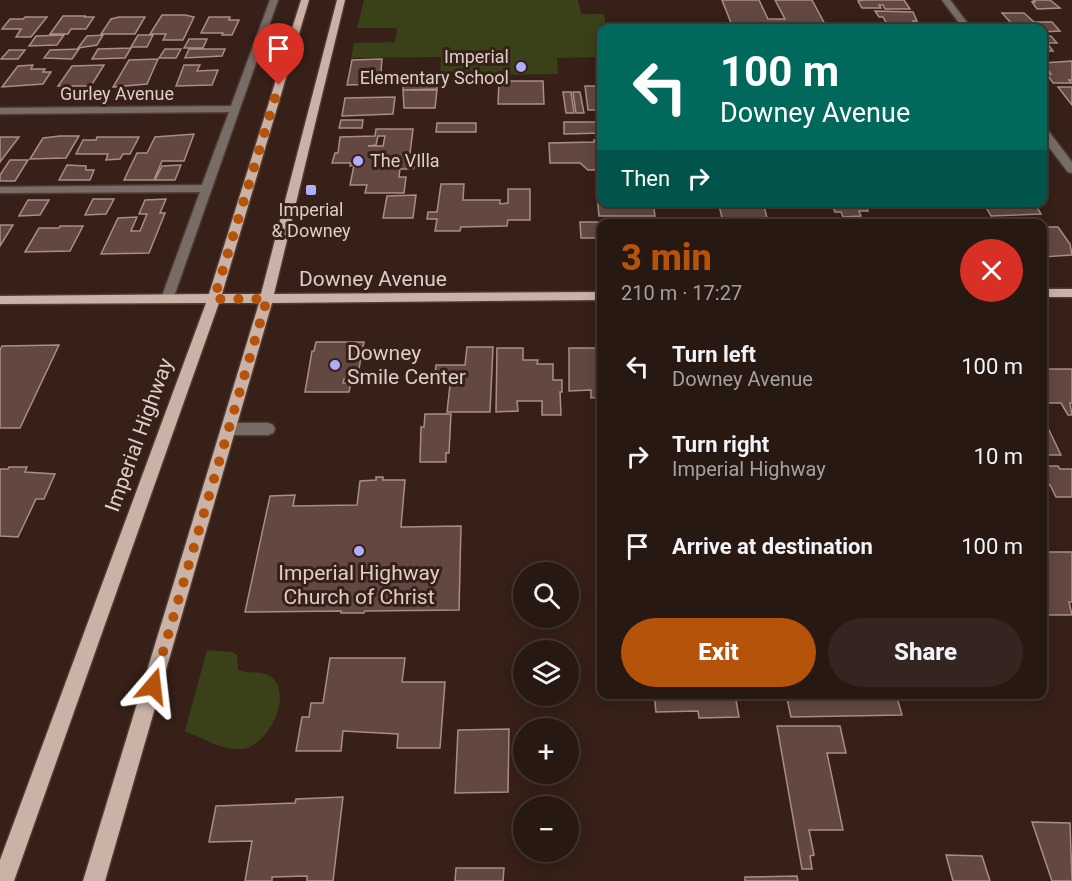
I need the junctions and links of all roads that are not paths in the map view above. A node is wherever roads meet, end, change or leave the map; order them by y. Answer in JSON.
{"nodes":[{"id":1,"x":274,"y":0,"type":"edge"},
{"id":2,"x":305,"y":0,"type":"edge"},
{"id":3,"x":341,"y":0,"type":"edge"},
{"id":4,"x":946,"y":0,"type":"edge"},
{"id":5,"x":964,"y":24,"type":"edge"},
{"id":6,"x":235,"y":109,"type":"junction"},
{"id":7,"x":0,"y":111,"type":"edge"},
{"id":8,"x":1047,"y":137,"type":"edge"},
{"id":9,"x":1072,"y":170,"type":"edge"},
{"id":10,"x":207,"y":188,"type":"junction"},
{"id":11,"x":0,"y":190,"type":"edge"},
{"id":12,"x":1047,"y":293,"type":"edge"},
{"id":13,"x":1072,"y":293,"type":"edge"},
{"id":14,"x":597,"y":296,"type":"edge"},
{"id":15,"x":167,"y":299,"type":"junction"},
{"id":16,"x":214,"y":299,"type":"junction"},
{"id":17,"x":267,"y":299,"type":"junction"},
{"id":18,"x":0,"y":300,"type":"edge"},
{"id":19,"x":230,"y":429,"type":"junction"},
{"id":20,"x":268,"y":429,"type":"dead end"},
{"id":21,"x":3,"y":881,"type":"edge"},
{"id":22,"x":94,"y":881,"type":"edge"}],
"edges":[{"from":1,"to":6,"type":"street"},
{"from":2,"to":16,"type":"main road","name":"Imperial Highway"},
{"from":3,"to":17,"type":"main road"},
{"from":4,"to":5,"type":"street"},
{"from":6,"to":7,"type":"street","name":"Gurley Avenue"},
{"from":6,"to":10,"type":"street"},
{"from":8,"to":9,"type":"street"},
{"from":10,"to":11,"type":"street"},
{"from":10,"to":15,"type":"street"},
{"from":12,"to":13,"type":"main road"},
{"from":14,"to":17,"type":"main road","name":"Downey Avenue"},
{"from":15,"to":16,"type":"main road","name":"Downey Avenue"},
{"from":15,"to":18,"type":"main road","name":"Downey Avenue"},
{"from":16,"to":17,"type":"main road","name":"Downey Avenue"},
{"from":16,"to":21,"type":"main road","name":"Imperial Highway"},
{"from":17,"to":19,"type":"main road"},
{"from":19,"to":20,"type":"street"},
{"from":19,"to":22,"type":"main road"}]}
